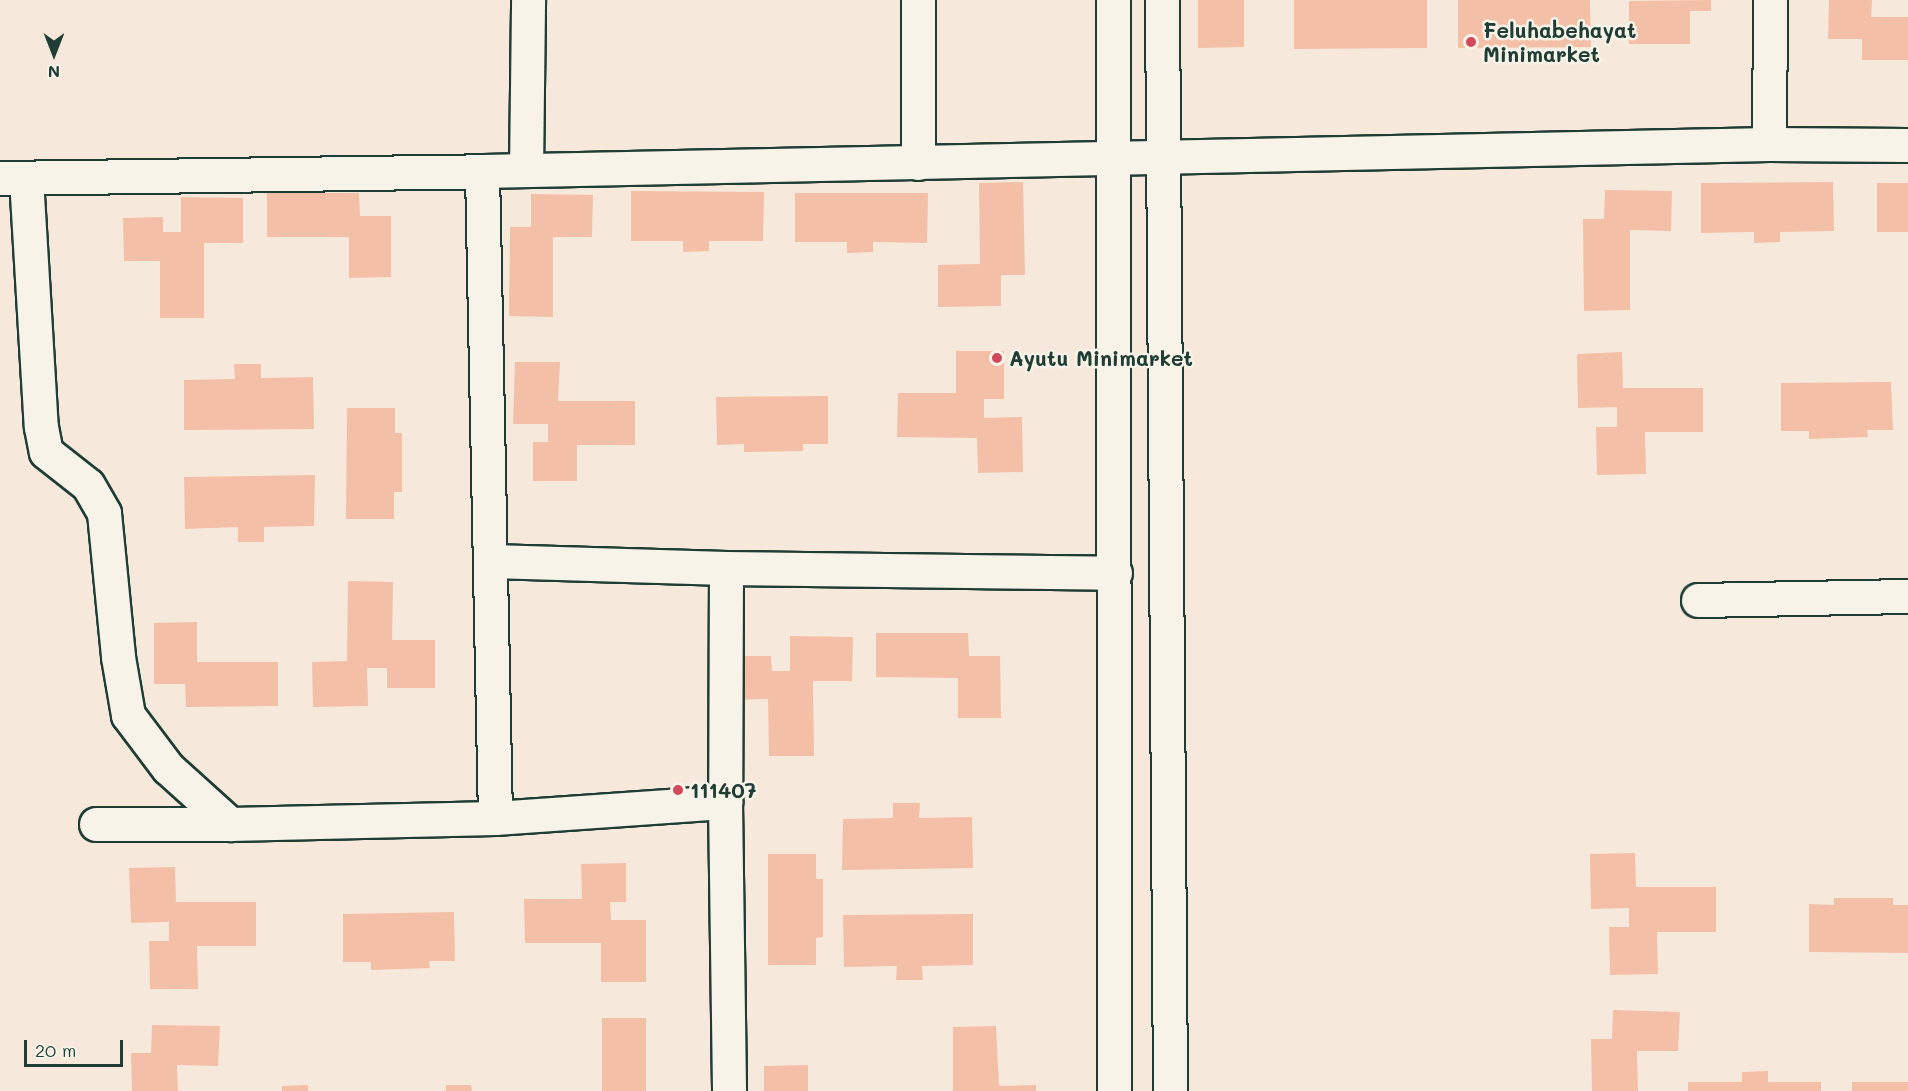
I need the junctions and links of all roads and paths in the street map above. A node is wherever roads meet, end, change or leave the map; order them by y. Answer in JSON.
{"nodes":[{"id":1,"x":528,"y":0,"type":"edge"},
{"id":2,"x":918,"y":0,"type":"edge"},
{"id":3,"x":1113,"y":0,"type":"edge"},
{"id":4,"x":1162,"y":0,"type":"edge"},
{"id":5,"x":1770,"y":0,"type":"edge"},
{"id":6,"x":1769,"y":144,"type":"junction"},
{"id":7,"x":1908,"y":145,"type":"edge"},
{"id":8,"x":1113,"y":158,"type":"junction"},
{"id":9,"x":1162,"y":158,"type":"junction"},
{"id":10,"x":918,"y":163,"type":"junction"},
{"id":11,"x":526,"y":170,"type":"junction"},
{"id":12,"x":482,"y":171,"type":"junction"},
{"id":13,"x":13,"y":178,"type":"edge"},
{"id":14,"x":491,"y":561,"type":"junction"},
{"id":15,"x":726,"y":568,"type":"junction"},
{"id":16,"x":1115,"y":573,"type":"junction"},
{"id":17,"x":1908,"y":596,"type":"edge"},
{"id":18,"x":1698,"y":600,"type":"dead end"},
{"id":19,"x":725,"y":802,"type":"junction"},
{"id":20,"x":495,"y":818,"type":"junction"},
{"id":21,"x":96,"y":824,"type":"dead end"},
{"id":22,"x":230,"y":824,"type":"junction"},
{"id":23,"x":729,"y":1091,"type":"edge"},
{"id":24,"x":1114,"y":1091,"type":"edge"},
{"id":25,"x":1170,"y":1091,"type":"edge"}],
"edges":[{"from":1,"to":11,"type":"street"},
{"from":2,"to":10,"type":"street"},
{"from":3,"to":8,"type":"street"},
{"from":4,"to":9,"type":"street"},
{"from":5,"to":6,"type":"street"},
{"from":6,"to":7,"type":"street"},
{"from":6,"to":9,"type":"street"},
{"from":8,"to":9,"type":"street"},
{"from":8,"to":10,"type":"street"},
{"from":8,"to":16,"type":"street"},
{"from":9,"to":25,"type":"street"},
{"from":10,"to":11,"type":"street"},
{"from":11,"to":12,"type":"street"},
{"from":12,"to":13,"type":"street"},
{"from":12,"to":14,"type":"street"},
{"from":13,"to":22,"type":"street"},
{"from":14,"to":15,"type":"street"},
{"from":14,"to":20,"type":"street"},
{"from":15,"to":16,"type":"street"},
{"from":15,"to":19,"type":"street"},
{"from":16,"to":24,"type":"street"},
{"from":17,"to":18,"type":"street"},
{"from":19,"to":20,"type":"street"},
{"from":19,"to":23,"type":"street"},
{"from":20,"to":22,"type":"street"},
{"from":21,"to":22,"type":"street"}]}
